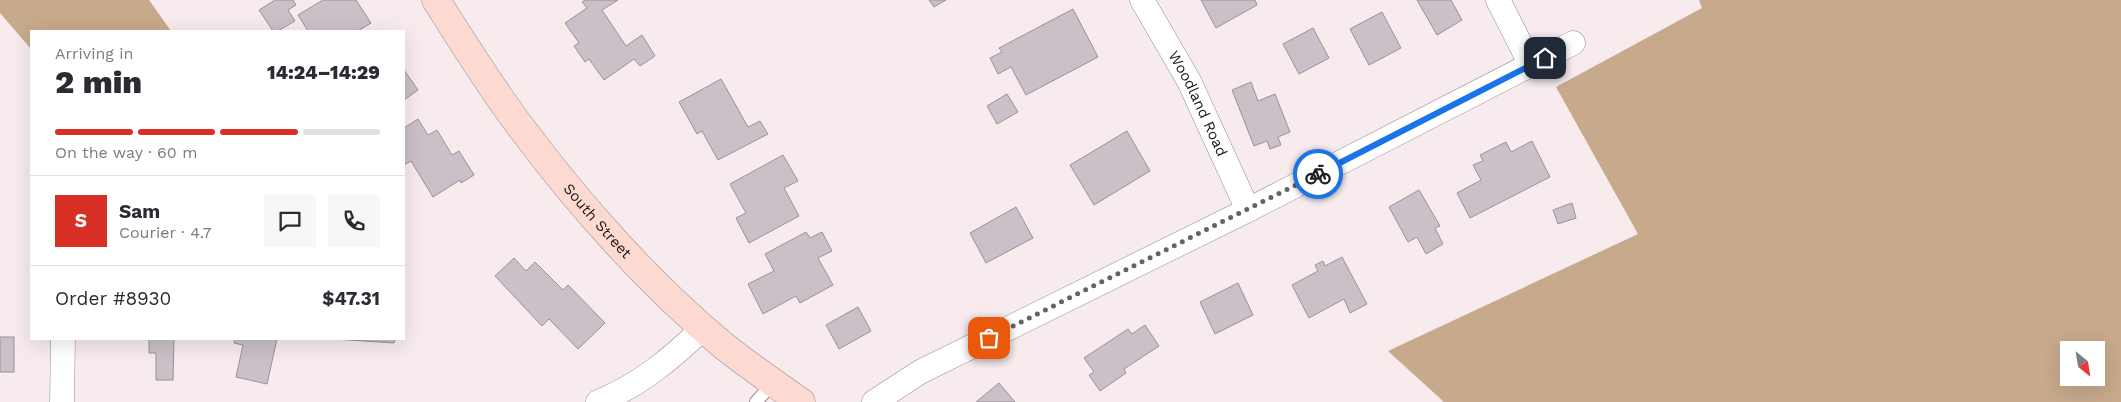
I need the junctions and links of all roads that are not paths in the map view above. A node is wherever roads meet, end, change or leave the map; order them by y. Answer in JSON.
{"nodes":[{"id":1,"x":436,"y":0,"type":"edge"},
{"id":2,"x":1142,"y":0,"type":"edge"},
{"id":3,"x":1498,"y":0,"type":"edge"},
{"id":4,"x":1573,"y":44,"type":"dead end"},
{"id":5,"x":1531,"y":65,"type":"junction"},
{"id":6,"x":1248,"y":210,"type":"junction"},
{"id":7,"x":703,"y":328,"type":"junction"},
{"id":8,"x":63,"y":340,"type":"edge"},
{"id":9,"x":765,"y":392,"type":"edge"},
{"id":10,"x":62,"y":402,"type":"edge"},
{"id":11,"x":598,"y":402,"type":"edge"},
{"id":12,"x":801,"y":402,"type":"edge"},
{"id":13,"x":874,"y":402,"type":"edge"}],
"edges":[{"from":1,"to":7,"type":"main road","name":"South Street"},
{"from":2,"to":6,"type":"street","name":"Woodland Road"},
{"from":3,"to":5,"type":"street"},
{"from":4,"to":5,"type":"street"},
{"from":5,"to":6,"type":"street"},
{"from":6,"to":13,"type":"street"},
{"from":7,"to":9,"type":"main road","name":"South Street"},
{"from":7,"to":11,"type":"street"},
{"from":8,"to":10,"type":"street"},
{"from":9,"to":12,"type":"main road","name":"South Street"}]}
